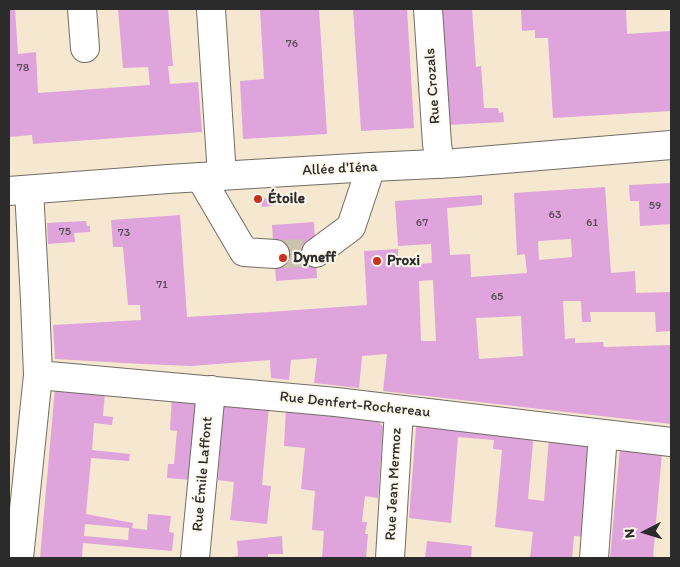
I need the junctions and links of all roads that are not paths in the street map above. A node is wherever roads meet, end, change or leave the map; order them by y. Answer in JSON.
{"nodes":[{"id":1,"x":82,"y":9,"type":"edge"},
{"id":2,"x":211,"y":9,"type":"edge"},
{"id":3,"x":428,"y":9,"type":"edge"},
{"id":4,"x":85,"y":48,"type":"dead end"},
{"id":5,"x":671,"y":145,"type":"edge"},
{"id":6,"x":440,"y":164,"type":"junction"},
{"id":7,"x":371,"y":167,"type":"junction"},
{"id":8,"x":211,"y":177,"type":"junction"},
{"id":9,"x":19,"y":190,"type":"edge"},
{"id":10,"x":316,"y":253,"type":"tunnel mouth"},
{"id":11,"x":275,"y":254,"type":"tunnel mouth"},
{"id":12,"x":38,"y":375,"type":"junction"},
{"id":13,"x":211,"y":390,"type":"junction"},
{"id":14,"x":399,"y":410,"type":"junction"},
{"id":15,"x":603,"y":434,"type":"junction"},
{"id":16,"x":671,"y":442,"type":"edge"},
{"id":17,"x":20,"y":558,"type":"edge"},
{"id":18,"x":195,"y":558,"type":"edge"},
{"id":19,"x":390,"y":558,"type":"edge"},
{"id":20,"x":594,"y":558,"type":"edge"}],
"edges":[{"from":1,"to":4,"type":"street"},
{"from":2,"to":8,"type":"street"},
{"from":3,"to":6,"type":"street","name":"Rue Crozals"},
{"from":5,"to":6,"type":"street","name":"Allée d'Iéna"},
{"from":6,"to":7,"type":"street","name":"Allée d'Iéna"},
{"from":7,"to":8,"type":"street","name":"Allée d'Iéna"},
{"from":7,"to":10,"type":"street"},
{"from":8,"to":9,"type":"street","name":"Allée d'Iéna"},
{"from":8,"to":11,"type":"street"},
{"from":9,"to":12,"type":"street"},
{"from":12,"to":13,"type":"street","name":"Rue Denfert-Rochereau"},
{"from":12,"to":17,"type":"street"},
{"from":13,"to":14,"type":"street","name":"Rue Denfert-Rochereau"},
{"from":13,"to":18,"type":"street","name":"Rue Émile Laffont"},
{"from":14,"to":15,"type":"street","name":"Rue Denfert-Rochereau"},
{"from":14,"to":19,"type":"street","name":"Rue Jean Mermoz"},
{"from":15,"to":16,"type":"street","name":"Rue Denfert-Rochereau"},
{"from":15,"to":20,"type":"street"}]}
